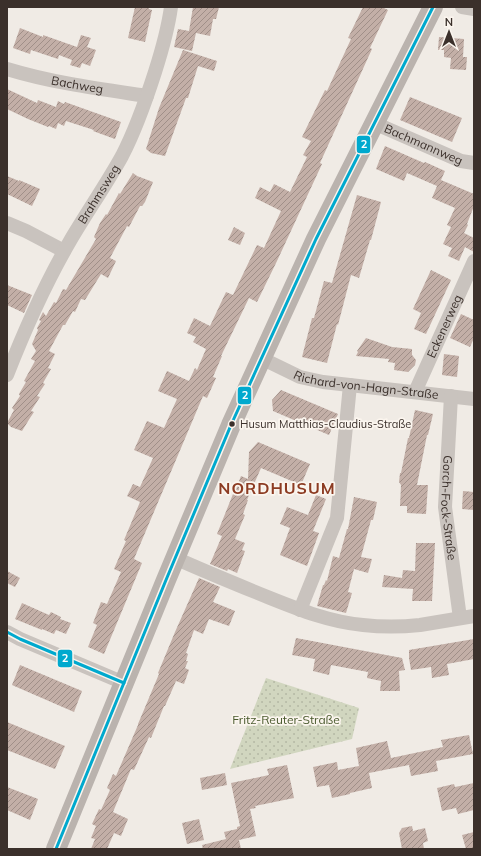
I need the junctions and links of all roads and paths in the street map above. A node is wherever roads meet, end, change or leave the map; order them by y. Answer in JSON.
{"nodes":[{"id":1,"x":171,"y":7,"type":"edge"},
{"id":2,"x":433,"y":7,"type":"edge"},
{"id":3,"x":462,"y":7,"type":"edge"},
{"id":4,"x":474,"y":9,"type":"edge"},
{"id":5,"x":7,"y":69,"type":"edge"},
{"id":6,"x":147,"y":96,"type":"junction"},
{"id":7,"x":374,"y":123,"type":"junction"},
{"id":8,"x":474,"y":163,"type":"edge"},
{"id":9,"x":7,"y":223,"type":"edge"},
{"id":10,"x":64,"y":251,"type":"junction"},
{"id":11,"x":474,"y":261,"type":"edge"},
{"id":12,"x":261,"y":358,"type":"junction"},
{"id":13,"x":7,"y":375,"type":"edge"},
{"id":14,"x":350,"y":385,"type":"junction"},
{"id":15,"x":414,"y":392,"type":"junction"},
{"id":16,"x":451,"y":396,"type":"junction"},
{"id":17,"x":474,"y":399,"type":"edge"},
{"id":18,"x":175,"y":558,"type":"junction"},
{"id":19,"x":300,"y":610,"type":"junction"},
{"id":20,"x":467,"y":617,"type":"edge"},
{"id":21,"x":7,"y":632,"type":"edge"},
{"id":22,"x":124,"y":683,"type":"junction"},
{"id":23,"x":56,"y":849,"type":"edge"}],
"edges":[{"from":1,"to":6,"type":"street","name":"Brahmsweg"},
{"from":2,"to":7,"type":"street"},
{"from":3,"to":4,"type":"street"},
{"from":5,"to":6,"type":"street","name":"Bachweg"},
{"from":6,"to":10,"type":"street","name":"Brahmsweg"},
{"from":7,"to":8,"type":"street","name":"Bachmannweg"},
{"from":7,"to":12,"type":"street"},
{"from":9,"to":10,"type":"street"},
{"from":10,"to":13,"type":"street","name":"Brahmsweg"},
{"from":11,"to":15,"type":"street","name":"Eckenerweg"},
{"from":12,"to":14,"type":"street","name":"Richard-von-Hagn-Straße"},
{"from":12,"to":18,"type":"street"},
{"from":14,"to":15,"type":"street","name":"Richard-von-Hagn-Straße"},
{"from":14,"to":19,"type":"street"},
{"from":15,"to":16,"type":"street","name":"Richard-von-Hagn-Straße"},
{"from":16,"to":17,"type":"street","name":"Richard-von-Hagn-Straße"},
{"from":16,"to":20,"type":"street","name":"Gorch-Fock-Straße"},
{"from":18,"to":19,"type":"street"},
{"from":18,"to":22,"type":"street"},
{"from":19,"to":20,"type":"street"},
{"from":21,"to":22,"type":"street"},
{"from":22,"to":23,"type":"street"}]}
